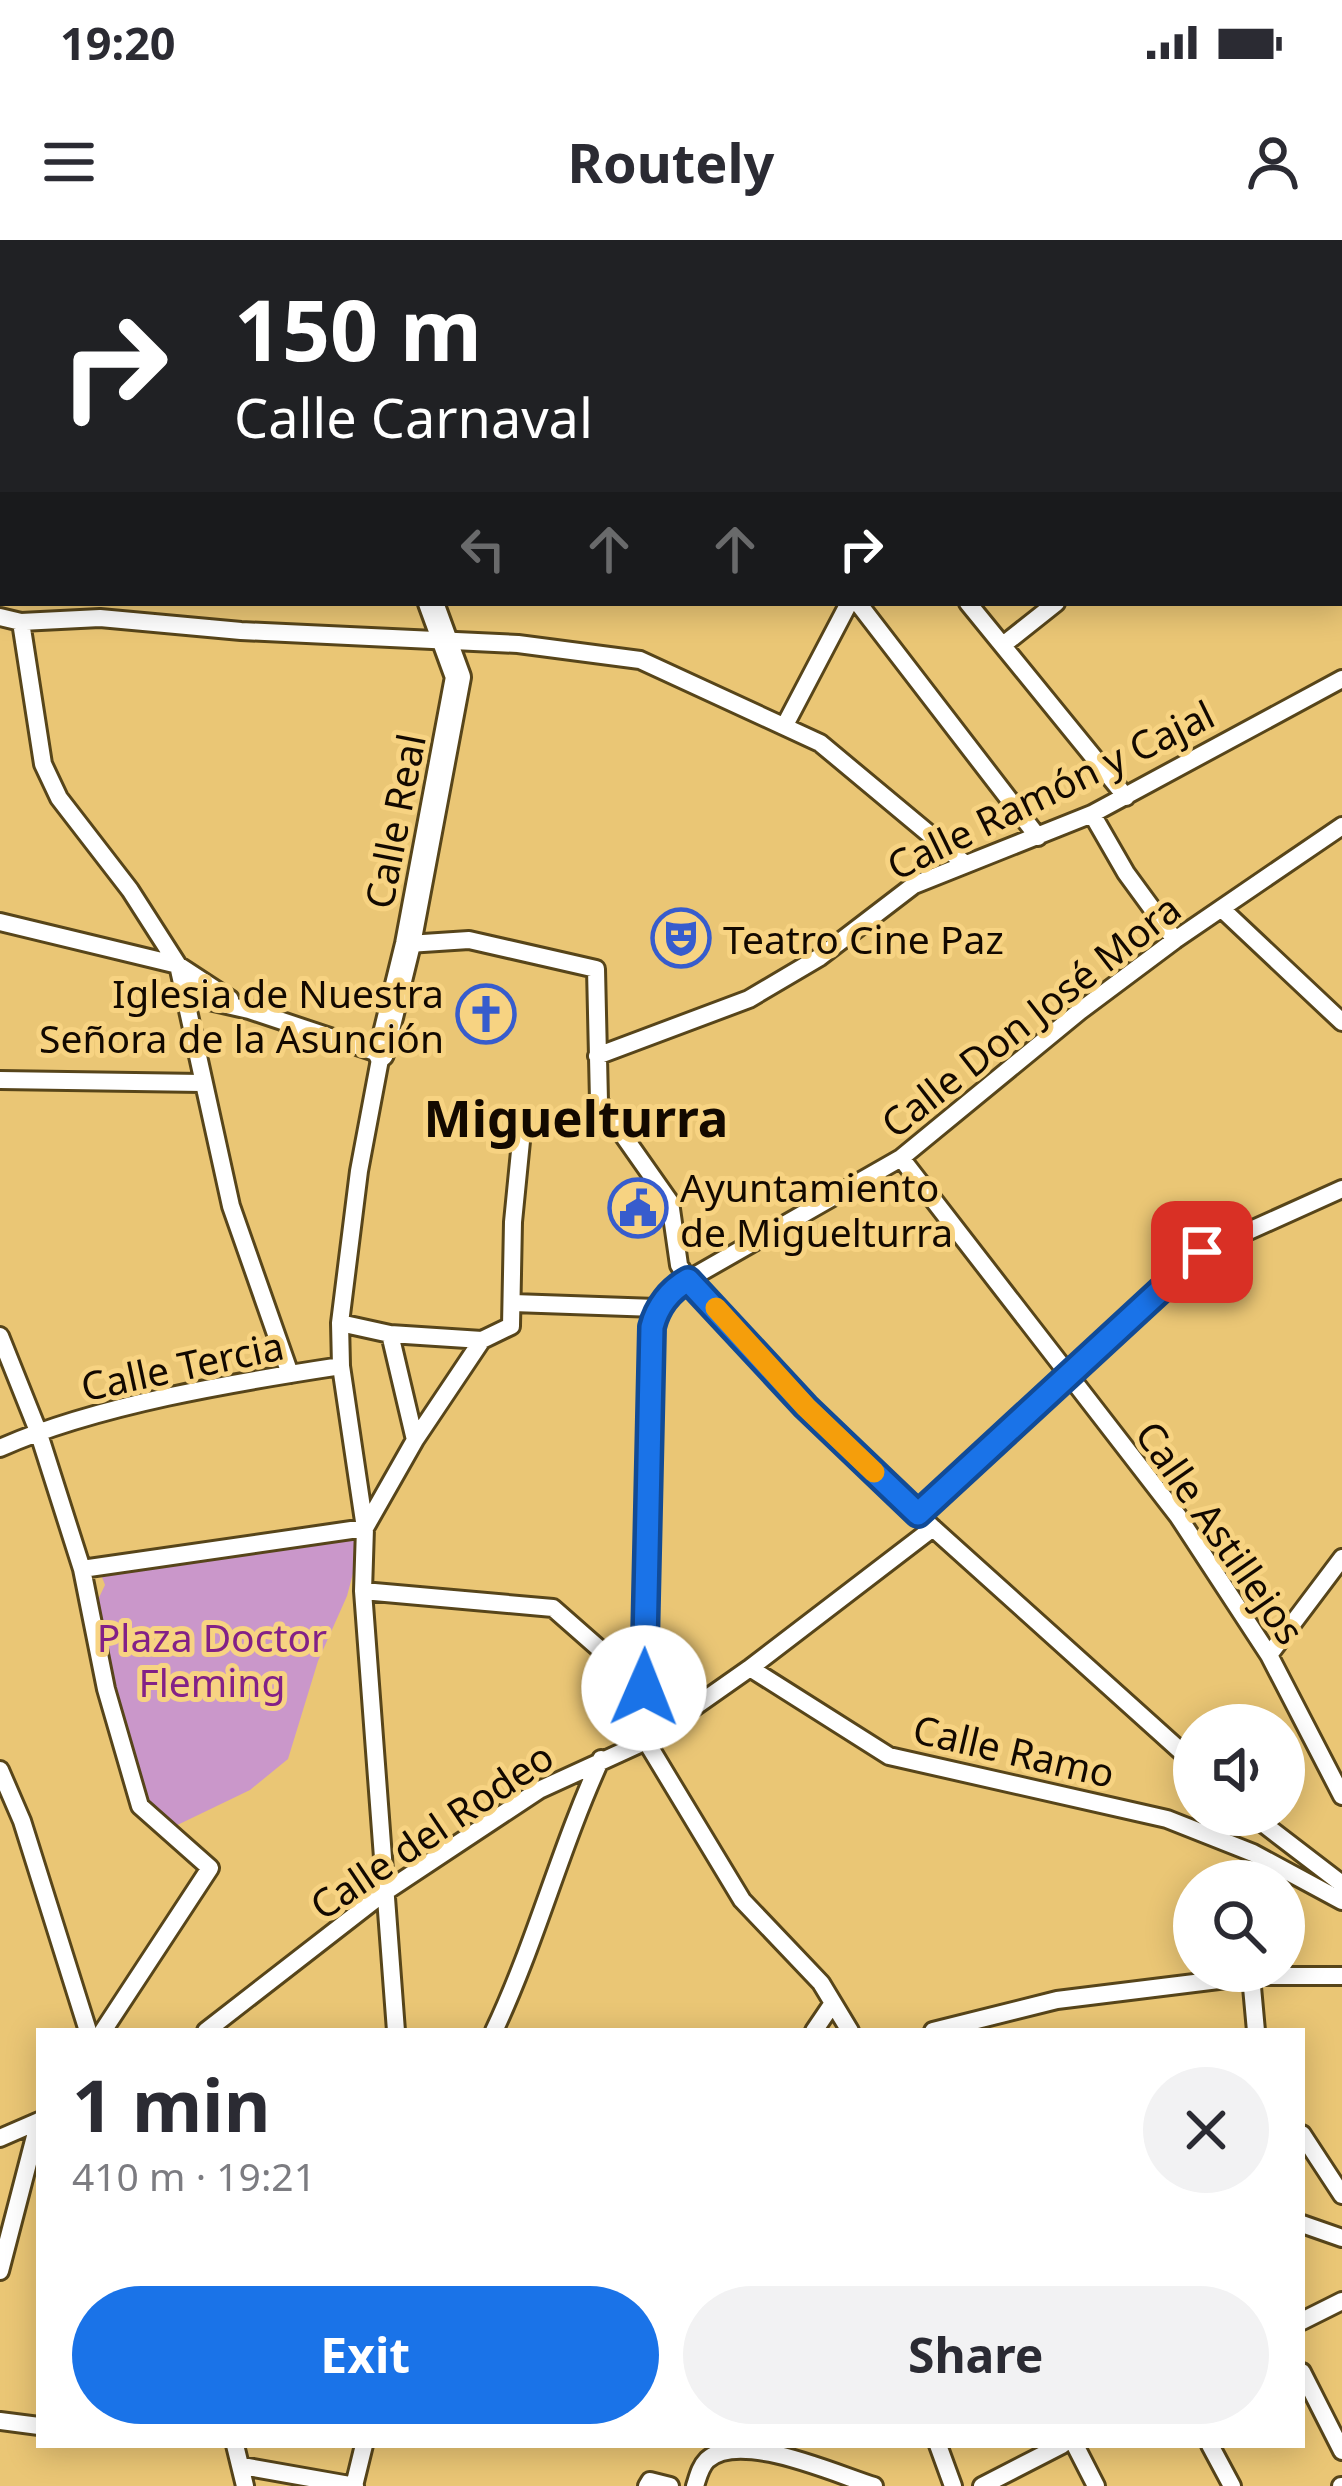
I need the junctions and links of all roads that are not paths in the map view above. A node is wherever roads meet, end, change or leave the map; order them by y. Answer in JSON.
{"nodes":[{"id":1,"x":432,"y":606,"type":"edge"},
{"id":2,"x":852,"y":606,"type":"edge"},
{"id":3,"x":856,"y":606,"type":"edge"},
{"id":4,"x":970,"y":606,"type":"edge"},
{"id":5,"x":1052,"y":606,"type":"edge"},
{"id":6,"x":1,"y":609,"type":"edge"},
{"id":7,"x":22,"y":622,"type":"junction"},
{"id":8,"x":446,"y":643,"type":"junction"},
{"id":9,"x":1003,"y":645,"type":"junction"},
{"id":10,"x":1342,"y":679,"type":"edge"},
{"id":11,"x":785,"y":725,"type":"junction"},
{"id":12,"x":1126,"y":797,"type":"junction"},
{"id":13,"x":1092,"y":814,"type":"junction"},
{"id":14,"x":1342,"y":826,"type":"edge"},
{"id":15,"x":1038,"y":837,"type":"junction"},
{"id":16,"x":964,"y":862,"type":"junction"},
{"id":17,"x":1223,"y":910,"type":"junction"},
{"id":18,"x":0,"y":922,"type":"edge"},
{"id":19,"x":1175,"y":940,"type":"junction"},
{"id":20,"x":408,"y":944,"type":"junction"},
{"id":21,"x":178,"y":965,"type":"junction"},
{"id":22,"x":187,"y":996,"type":"junction"},
{"id":23,"x":249,"y":1010,"type":"junction"},
{"id":24,"x":1342,"y":1022,"type":"edge"},
{"id":25,"x":381,"y":1054,"type":"junction"},
{"id":26,"x":597,"y":1056,"type":"junction"},
{"id":27,"x":0,"y":1080,"type":"edge"},
{"id":28,"x":202,"y":1083,"type":"junction"},
{"id":29,"x":524,"y":1121,"type":"dead end"},
{"id":30,"x":901,"y":1158,"type":"junction"},
{"id":31,"x":1342,"y":1190,"type":"edge"},
{"id":32,"x":688,"y":1280,"type":"junction"},
{"id":33,"x":512,"y":1303,"type":"junction"},
{"id":34,"x":656,"y":1308,"type":"junction"},
{"id":35,"x":340,"y":1323,"type":"junction"},
{"id":36,"x":390,"y":1334,"type":"junction"},
{"id":37,"x":0,"y":1336,"type":"edge"},
{"id":38,"x":482,"y":1340,"type":"junction"},
{"id":39,"x":341,"y":1366,"type":"junction"},
{"id":40,"x":290,"y":1374,"type":"junction"},
{"id":41,"x":1068,"y":1376,"type":"junction"},
{"id":42,"x":38,"y":1431,"type":"junction"},
{"id":43,"x":415,"y":1440,"type":"junction"},
{"id":44,"x":0,"y":1448,"type":"edge"},
{"id":45,"x":918,"y":1514,"type":"junction"},
{"id":46,"x":365,"y":1528,"type":"junction"},
{"id":47,"x":933,"y":1528,"type":"junction"},
{"id":48,"x":1342,"y":1558,"type":"edge"},
{"id":49,"x":82,"y":1569,"type":"junction"},
{"id":50,"x":364,"y":1591,"type":"junction"},
{"id":51,"x":1269,"y":1655,"type":"junction"},
{"id":52,"x":750,"y":1668,"type":"junction"},
{"id":53,"x":644,"y":1688,"type":"junction"},
{"id":54,"x":646,"y":1741,"type":"junction"},
{"id":55,"x":1173,"y":1744,"type":"edge"},
{"id":56,"x":601,"y":1758,"type":"junction"},
{"id":57,"x":0,"y":1770,"type":"edge"},
{"id":58,"x":1342,"y":1796,"type":"edge"},
{"id":59,"x":1264,"y":1836,"type":"edge"},
{"id":60,"x":1277,"y":1836,"type":"edge"},
{"id":61,"x":1253,"y":1853,"type":"junction"},
{"id":62,"x":1342,"y":1884,"type":"edge"},
{"id":63,"x":385,"y":1892,"type":"junction"},
{"id":64,"x":1342,"y":1901,"type":"edge"},
{"id":65,"x":1305,"y":1976,"type":"edge"},
{"id":66,"x":1342,"y":1976,"type":"edge"},
{"id":67,"x":1173,"y":1986,"type":"edge"},
{"id":68,"x":1252,"y":1992,"type":"edge"},
{"id":69,"x":833,"y":2003,"type":"junction"},
{"id":70,"x":87,"y":2028,"type":"edge"},
{"id":71,"x":106,"y":2028,"type":"edge"},
{"id":72,"x":210,"y":2028,"type":"edge"},
{"id":73,"x":396,"y":2028,"type":"edge"},
{"id":74,"x":495,"y":2028,"type":"edge"},
{"id":75,"x":816,"y":2028,"type":"edge"},
{"id":76,"x":848,"y":2028,"type":"edge"},
{"id":77,"x":945,"y":2028,"type":"edge"},
{"id":78,"x":1256,"y":2028,"type":"edge"},
{"id":79,"x":36,"y":2122,"type":"edge"},
{"id":80,"x":36,"y":2133,"type":"edge"},
{"id":81,"x":0,"y":2138,"type":"edge"},
{"id":82,"x":1305,"y":2139,"type":"edge"},
{"id":83,"x":1342,"y":2195,"type":"edge"},
{"id":84,"x":1305,"y":2225,"type":"edge"},
{"id":85,"x":1342,"y":2238,"type":"edge"},
{"id":86,"x":0,"y":2271,"type":"edge"},
{"id":87,"x":1342,"y":2301,"type":"edge"},
{"id":88,"x":1305,"y":2320,"type":"edge"},
{"id":89,"x":1305,"y":2378,"type":"edge"},
{"id":90,"x":0,"y":2421,"type":"edge"},
{"id":91,"x":36,"y":2426,"type":"edge"},
{"id":92,"x":236,"y":2448,"type":"edge"},
{"id":93,"x":363,"y":2448,"type":"edge"},
{"id":94,"x":762,"y":2448,"type":"edge"},
{"id":95,"x":939,"y":2448,"type":"edge"},
{"id":96,"x":1055,"y":2448,"type":"edge"},
{"id":97,"x":1077,"y":2448,"type":"edge"},
{"id":98,"x":1212,"y":2448,"type":"edge"},
{"id":99,"x":1342,"y":2451,"type":"edge"},
{"id":100,"x":242,"y":2466,"type":"junction"},
{"id":101,"x":245,"y":2486,"type":"edge"},
{"id":102,"x":354,"y":2486,"type":"edge"},
{"id":103,"x":647,"y":2486,"type":"edge"},
{"id":104,"x":670,"y":2486,"type":"edge"},
{"id":105,"x":695,"y":2486,"type":"edge"},
{"id":106,"x":874,"y":2486,"type":"edge"},
{"id":107,"x":953,"y":2486,"type":"edge"},
{"id":108,"x":982,"y":2486,"type":"edge"},
{"id":109,"x":1096,"y":2486,"type":"edge"},
{"id":110,"x":1232,"y":2486,"type":"edge"}],
"edges":[{"from":1,"to":8,"type":"street","name":"Calle Real"},
{"from":2,"to":11,"type":"street"},
{"from":3,"to":15,"type":"street"},
{"from":4,"to":9,"type":"street"},
{"from":5,"to":9,"type":"street"},
{"from":6,"to":7,"type":"street"},
{"from":7,"to":8,"type":"street"},
{"from":7,"to":21,"type":"street"},
{"from":8,"to":11,"type":"street"},
{"from":8,"to":20,"type":"street","name":"Calle Real"},
{"from":9,"to":12,"type":"street"},
{"from":10,"to":12,"type":"street","name":"Calle Ramón y Cajal"},
{"from":11,"to":16,"type":"street"},
{"from":12,"to":13,"type":"street","name":"Calle Ramón y Cajal"},
{"from":13,"to":15,"type":"street","name":"Calle Ramón y Cajal"},
{"from":13,"to":19,"type":"street"},
{"from":14,"to":17,"type":"street","name":"Calle Don José Mora"},
{"from":15,"to":16,"type":"street","name":"Calle Ramón y Cajal"},
{"from":16,"to":26,"type":"street","name":"Calle Ramón y Cajal"},
{"from":17,"to":19,"type":"street","name":"Calle Don José Mora"},
{"from":17,"to":24,"type":"street"},
{"from":18,"to":21,"type":"street"},
{"from":19,"to":30,"type":"street","name":"Calle Don José Mora"},
{"from":20,"to":25,"type":"street","name":"Calle Real"},
{"from":20,"to":26,"type":"street"},
{"from":21,"to":22,"type":"street"},
{"from":21,"to":23,"type":"street"},
{"from":22,"to":23,"type":"street"},
{"from":22,"to":28,"type":"street"},
{"from":23,"to":25,"type":"street"},
{"from":25,"to":35,"type":"street"},
{"from":26,"to":32,"type":"street"},
{"from":27,"to":28,"type":"street"},
{"from":28,"to":40,"type":"street"},
{"from":29,"to":33,"type":"street"},
{"from":30,"to":32,"type":"street","name":"Calle Don José Mora"},
{"from":30,"to":41,"type":"street","name":"Calle Astillejos"},
{"from":31,"to":41,"type":"street"},
{"from":32,"to":34,"type":"street","name":"Calle Don José Mora"},
{"from":32,"to":45,"type":"street"},
{"from":33,"to":34,"type":"street"},
{"from":33,"to":38,"type":"street"},
{"from":34,"to":53,"type":"street"},
{"from":35,"to":36,"type":"street"},
{"from":35,"to":39,"type":"street"},
{"from":36,"to":38,"type":"street"},
{"from":36,"to":43,"type":"street"},
{"from":37,"to":42,"type":"street"},
{"from":38,"to":43,"type":"street"},
{"from":39,"to":40,"type":"street","name":"Calle Tercia"},
{"from":39,"to":46,"type":"street"},
{"from":40,"to":42,"type":"street","name":"Calle Tercia"},
{"from":41,"to":45,"type":"street"},
{"from":41,"to":51,"type":"street","name":"Calle Astillejos"},
{"from":42,"to":44,"type":"street","name":"Calle Tercia"},
{"from":42,"to":49,"type":"street"},
{"from":43,"to":46,"type":"street"},
{"from":45,"to":47,"type":"street"},
{"from":46,"to":49,"type":"street"},
{"from":46,"to":50,"type":"street"},
{"from":47,"to":52,"type":"street","name":"Calle del Rodeo"},
{"from":47,"to":55,"type":"street"},
{"from":48,"to":51,"type":"street"},
{"from":49,"to":71,"type":"street"},
{"from":50,"to":53,"type":"street"},
{"from":50,"to":63,"type":"street"},
{"from":51,"to":58,"type":"street","name":"Calle Astillejos"},
{"from":52,"to":54,"type":"street","name":"Calle del Rodeo"},
{"from":52,"to":61,"type":"street","name":"Calle Ramo"},
{"from":53,"to":54,"type":"street"},
{"from":54,"to":56,"type":"street","name":"Calle del Rodeo"},
{"from":54,"to":69,"type":"street"},
{"from":56,"to":63,"type":"street","name":"Calle del Rodeo"},
{"from":56,"to":74,"type":"street"},
{"from":57,"to":70,"type":"street"},
{"from":59,"to":61,"type":"street"},
{"from":60,"to":62,"type":"street"},
{"from":61,"to":64,"type":"street","name":"Calle Ramo"},
{"from":63,"to":72,"type":"street","name":"Calle del Rodeo"},
{"from":63,"to":73,"type":"street"},
{"from":65,"to":66,"type":"street"},
{"from":67,"to":77,"type":"street"},
{"from":68,"to":78,"type":"street"},
{"from":69,"to":75,"type":"street"},
{"from":69,"to":76,"type":"street"},
{"from":79,"to":81,"type":"street"},
{"from":80,"to":86,"type":"street"},
{"from":82,"to":83,"type":"street"},
{"from":84,"to":85,"type":"street"},
{"from":87,"to":88,"type":"street"},
{"from":89,"to":99,"type":"street"},
{"from":90,"to":91,"type":"street"},
{"from":92,"to":100,"type":"street"},
{"from":93,"to":102,"type":"street"},
{"from":94,"to":105,"type":"street"},
{"from":94,"to":106,"type":"street"},
{"from":95,"to":107,"type":"street"},
{"from":96,"to":108,"type":"street"},
{"from":97,"to":109,"type":"street"},
{"from":98,"to":110,"type":"street"},
{"from":100,"to":101,"type":"street"},
{"from":100,"to":102,"type":"street"},
{"from":103,"to":104,"type":"street"}]}
